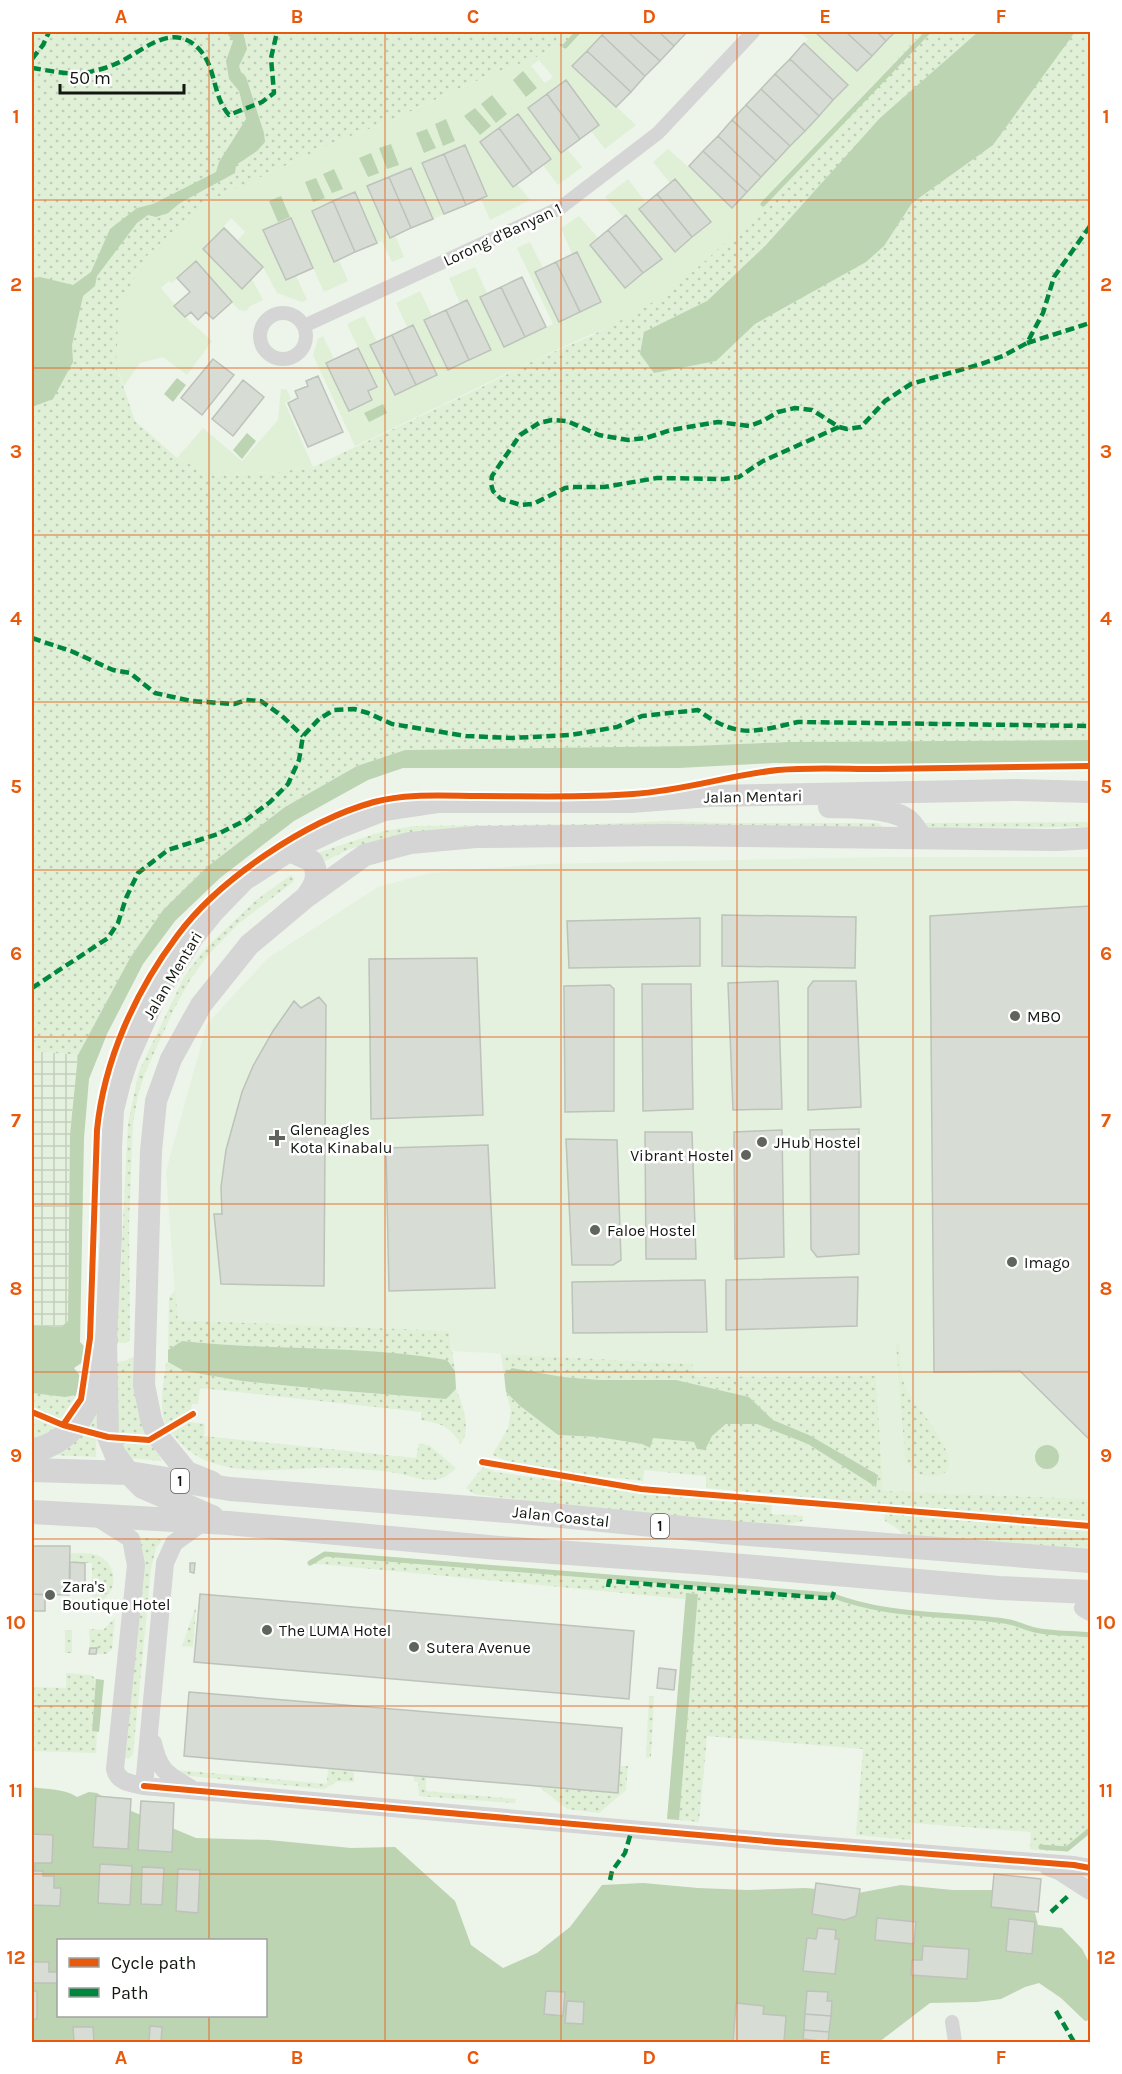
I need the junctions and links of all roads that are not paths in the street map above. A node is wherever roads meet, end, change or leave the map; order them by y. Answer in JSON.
{"nodes":[{"id":1,"x":753,"y":32,"type":"edge"},
{"id":2,"x":304,"y":326,"type":"dead end"},
{"id":3,"x":1090,"y":792,"type":"edge"},
{"id":4,"x":710,"y":796,"type":"junction"},
{"id":5,"x":922,"y":838,"type":"junction"},
{"id":6,"x":1090,"y":838,"type":"edge"},
{"id":7,"x":289,"y":851,"type":"junction"},
{"id":8,"x":306,"y":898,"type":"junction"},
{"id":9,"x":150,"y":1204,"type":"junction"},
{"id":10,"x":106,"y":1340,"type":"junction"},
{"id":11,"x":32,"y":1451,"type":"edge"},
{"id":12,"x":32,"y":1470,"type":"edge"},
{"id":13,"x":129,"y":1473,"type":"junction"},
{"id":14,"x":230,"y":1489,"type":"junction"},
{"id":15,"x":32,"y":1512,"type":"edge"},
{"id":16,"x":95,"y":1516,"type":"junction"},
{"id":17,"x":203,"y":1522,"type":"junction"},
{"id":18,"x":228,"y":1523,"type":"junction"},
{"id":19,"x":1090,"y":1561,"type":"edge"},
{"id":20,"x":1089,"y":1605,"type":"edge"},
{"id":21,"x":150,"y":1729,"type":"junction"},
{"id":22,"x":144,"y":1786,"type":"junction"},
{"id":23,"x":192,"y":1789,"type":"junction"},
{"id":24,"x":1090,"y":1856,"type":"edge"},
{"id":25,"x":1035,"y":1863,"type":"junction"},
{"id":26,"x":1082,"y":1866,"type":"edge"},
{"id":27,"x":1090,"y":1891,"type":"edge"},
{"id":28,"x":952,"y":2022,"type":"dead end"},
{"id":29,"x":955,"y":2043,"type":"edge"}],
"edges":[{"from":1,"to":2,"type":"street","name":"Lorong d'Banyan 1"},
{"from":3,"to":4,"type":"main road","name":"Jalan Mentari"},
{"from":4,"to":5,"type":"main road"},
{"from":4,"to":7,"type":"main road","name":"Jalan Mentari"},
{"from":5,"to":6,"type":"main road"},
{"from":5,"to":8,"type":"main road"},
{"from":7,"to":8,"type":"main road"},
{"from":7,"to":10,"type":"main road","name":"Jalan Mentari"},
{"from":8,"to":9,"type":"main road"},
{"from":9,"to":10,"type":"main road"},
{"from":9,"to":14,"type":"main road"},
{"from":10,"to":11,"type":"highway"},
{"from":10,"to":13,"type":"main road","name":"Jalan Mentari"},
{"from":12,"to":13,"type":"highway","name":"Jalan Coastal","number":"1"},
{"from":13,"to":14,"type":"highway","name":"Jalan Coastal","number":"1"},
{"from":13,"to":18,"type":"highway"},
{"from":14,"to":19,"type":"highway","name":"Jalan Coastal","number":"1"},
{"from":15,"to":16,"type":"highway","number":"1"},
{"from":16,"to":17,"type":"highway","number":"1"},
{"from":16,"to":22,"type":"street"},
{"from":17,"to":18,"type":"highway","number":"1"},
{"from":17,"to":21,"type":"street"},
{"from":18,"to":20,"type":"highway","number":"1"},
{"from":21,"to":22,"type":"street"},
{"from":21,"to":23,"type":"street"},
{"from":22,"to":23,"type":"street"},
{"from":23,"to":25,"type":"street"},
{"from":24,"to":26,"type":"street"},
{"from":25,"to":26,"type":"street"},
{"from":25,"to":27,"type":"street"},
{"from":28,"to":29,"type":"street"}]}
